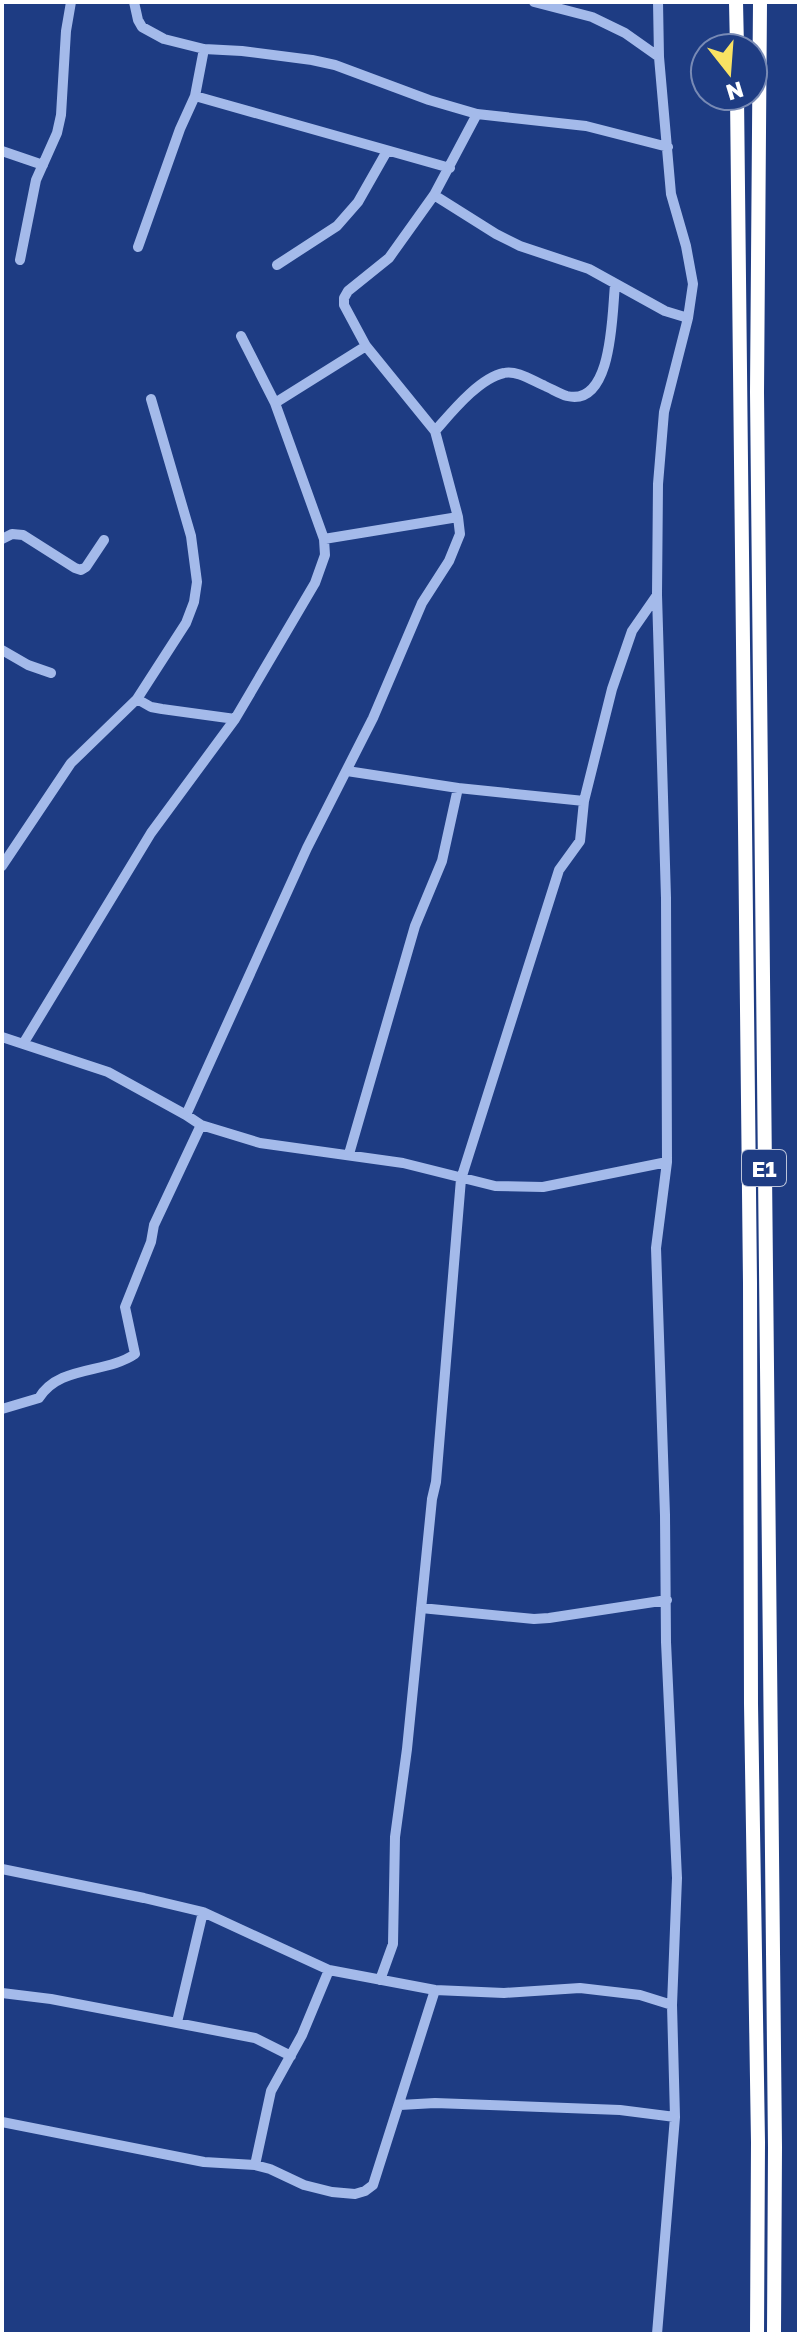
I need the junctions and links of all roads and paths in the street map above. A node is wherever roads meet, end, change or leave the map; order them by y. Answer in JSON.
{"nodes":[{"id":1,"x":71,"y":2,"type":"edge"},
{"id":2,"x":134,"y":2,"type":"edge"},
{"id":3,"x":534,"y":2,"type":"edge"},
{"id":4,"x":658,"y":2,"type":"edge"},
{"id":5,"x":736,"y":2,"type":"edge"},
{"id":6,"x":760,"y":2,"type":"edge"},
{"id":7,"x":737,"y":32,"type":"edge"},
{"id":8,"x":204,"y":49,"type":"junction"},
{"id":9,"x":659,"y":57,"type":"junction"},
{"id":10,"x":195,"y":96,"type":"junction"},
{"id":11,"x":737,"y":112,"type":"edge"},
{"id":12,"x":477,"y":114,"type":"junction"},
{"id":13,"x":668,"y":147,"type":"junction"},
{"id":14,"x":2,"y":151,"type":"edge"},
{"id":15,"x":387,"y":151,"type":"junction"},
{"id":16,"x":43,"y":165,"type":"junction"},
{"id":17,"x":450,"y":168,"type":"junction"},
{"id":18,"x":434,"y":195,"type":"junction"},
{"id":19,"x":138,"y":247,"type":"dead end"},
{"id":20,"x":20,"y":260,"type":"dead end"},
{"id":21,"x":277,"y":265,"type":"dead end"},
{"id":22,"x":615,"y":285,"type":"junction"},
{"id":23,"x":688,"y":318,"type":"junction"},
{"id":24,"x":241,"y":336,"type":"dead end"},
{"id":25,"x":366,"y":346,"type":"junction"},
{"id":26,"x":151,"y":399,"type":"dead end"},
{"id":27,"x":275,"y":403,"type":"junction"},
{"id":28,"x":435,"y":431,"type":"junction"},
{"id":29,"x":458,"y":517,"type":"junction"},
{"id":30,"x":2,"y":539,"type":"edge"},
{"id":31,"x":324,"y":539,"type":"junction"},
{"id":32,"x":104,"y":540,"type":"dead end"},
{"id":33,"x":657,"y":595,"type":"junction"},
{"id":34,"x":2,"y":650,"type":"edge"},
{"id":35,"x":51,"y":673,"type":"dead end"},
{"id":36,"x":137,"y":699,"type":"junction"},
{"id":37,"x":235,"y":719,"type":"junction"},
{"id":38,"x":347,"y":771,"type":"junction"},
{"id":39,"x":458,"y":788,"type":"junction"},
{"id":40,"x":584,"y":801,"type":"junction"},
{"id":41,"x":2,"y":866,"type":"edge"},
{"id":42,"x":2,"y":1037,"type":"edge"},
{"id":43,"x":23,"y":1044,"type":"junction"},
{"id":44,"x":186,"y":1115,"type":"junction"},
{"id":45,"x":201,"y":1125,"type":"junction"},
{"id":46,"x":349,"y":1154,"type":"junction"},
{"id":47,"x":667,"y":1162,"type":"junction"},
{"id":48,"x":461,"y":1179,"type":"junction"},
{"id":49,"x":2,"y":1409,"type":"edge"},
{"id":50,"x":667,"y":1600,"type":"junction"},
{"id":51,"x":421,"y":1608,"type":"junction"},
{"id":52,"x":2,"y":1869,"type":"edge"},
{"id":53,"x":203,"y":1912,"type":"junction"},
{"id":54,"x":329,"y":1970,"type":"junction"},
{"id":55,"x":380,"y":1980,"type":"junction"},
{"id":56,"x":435,"y":1990,"type":"junction"},
{"id":57,"x":2,"y":1993,"type":"edge"},
{"id":58,"x":672,"y":2005,"type":"junction"},
{"id":59,"x":177,"y":2022,"type":"junction"},
{"id":60,"x":291,"y":2056,"type":"junction"},
{"id":61,"x":400,"y":2105,"type":"junction"},
{"id":62,"x":675,"y":2117,"type":"junction"},
{"id":63,"x":2,"y":2122,"type":"edge"},
{"id":64,"x":255,"y":2165,"type":"junction"},
{"id":65,"x":657,"y":2334,"type":"edge"},
{"id":66,"x":757,"y":2334,"type":"edge"},
{"id":67,"x":774,"y":2334,"type":"edge"}],
"edges":[{"from":1,"to":16,"type":"street"},
{"from":2,"to":8,"type":"street"},
{"from":3,"to":9,"type":"street"},
{"from":4,"to":9,"type":"street"},
{"from":5,"to":7,"type":"highway"},
{"from":6,"to":67,"type":"highway","number":"E1"},
{"from":8,"to":10,"type":"street"},
{"from":8,"to":12,"type":"street"},
{"from":9,"to":13,"type":"street"},
{"from":10,"to":15,"type":"street"},
{"from":10,"to":19,"type":"street"},
{"from":11,"to":66,"type":"highway","number":"E1"},
{"from":12,"to":13,"type":"street"},
{"from":12,"to":17,"type":"street"},
{"from":13,"to":23,"type":"street"},
{"from":14,"to":16,"type":"street"},
{"from":15,"to":17,"type":"street"},
{"from":15,"to":21,"type":"street"},
{"from":16,"to":20,"type":"street"},
{"from":17,"to":18,"type":"street"},
{"from":18,"to":22,"type":"street"},
{"from":18,"to":25,"type":"street"},
{"from":22,"to":23,"type":"street"},
{"from":22,"to":28,"type":"street"},
{"from":23,"to":33,"type":"street"},
{"from":24,"to":27,"type":"street"},
{"from":25,"to":27,"type":"street"},
{"from":25,"to":28,"type":"street"},
{"from":26,"to":36,"type":"street"},
{"from":27,"to":31,"type":"street"},
{"from":28,"to":29,"type":"street"},
{"from":29,"to":31,"type":"street"},
{"from":29,"to":38,"type":"street"},
{"from":30,"to":32,"type":"street"},
{"from":31,"to":37,"type":"street"},
{"from":33,"to":40,"type":"street"},
{"from":33,"to":47,"type":"street"},
{"from":34,"to":35,"type":"street"},
{"from":36,"to":37,"type":"street"},
{"from":36,"to":41,"type":"street"},
{"from":37,"to":43,"type":"street"},
{"from":38,"to":39,"type":"street"},
{"from":38,"to":44,"type":"street"},
{"from":39,"to":40,"type":"street"},
{"from":39,"to":46,"type":"street"},
{"from":40,"to":48,"type":"street"},
{"from":42,"to":43,"type":"street"},
{"from":43,"to":44,"type":"street"},
{"from":44,"to":45,"type":"street"},
{"from":45,"to":46,"type":"street"},
{"from":45,"to":49,"type":"street"},
{"from":46,"to":48,"type":"street"},
{"from":47,"to":48,"type":"street"},
{"from":47,"to":50,"type":"street"},
{"from":48,"to":51,"type":"street"},
{"from":50,"to":51,"type":"street"},
{"from":50,"to":58,"type":"street"},
{"from":51,"to":55,"type":"street"},
{"from":52,"to":53,"type":"street"},
{"from":53,"to":54,"type":"street"},
{"from":53,"to":59,"type":"street"},
{"from":54,"to":55,"type":"street"},
{"from":54,"to":60,"type":"street"},
{"from":55,"to":56,"type":"street"},
{"from":56,"to":58,"type":"street"},
{"from":56,"to":61,"type":"street"},
{"from":57,"to":59,"type":"street"},
{"from":58,"to":62,"type":"street"},
{"from":59,"to":60,"type":"street"},
{"from":60,"to":64,"type":"street"},
{"from":61,"to":62,"type":"street"},
{"from":61,"to":64,"type":"street"},
{"from":62,"to":65,"type":"street"},
{"from":63,"to":64,"type":"street"}]}
